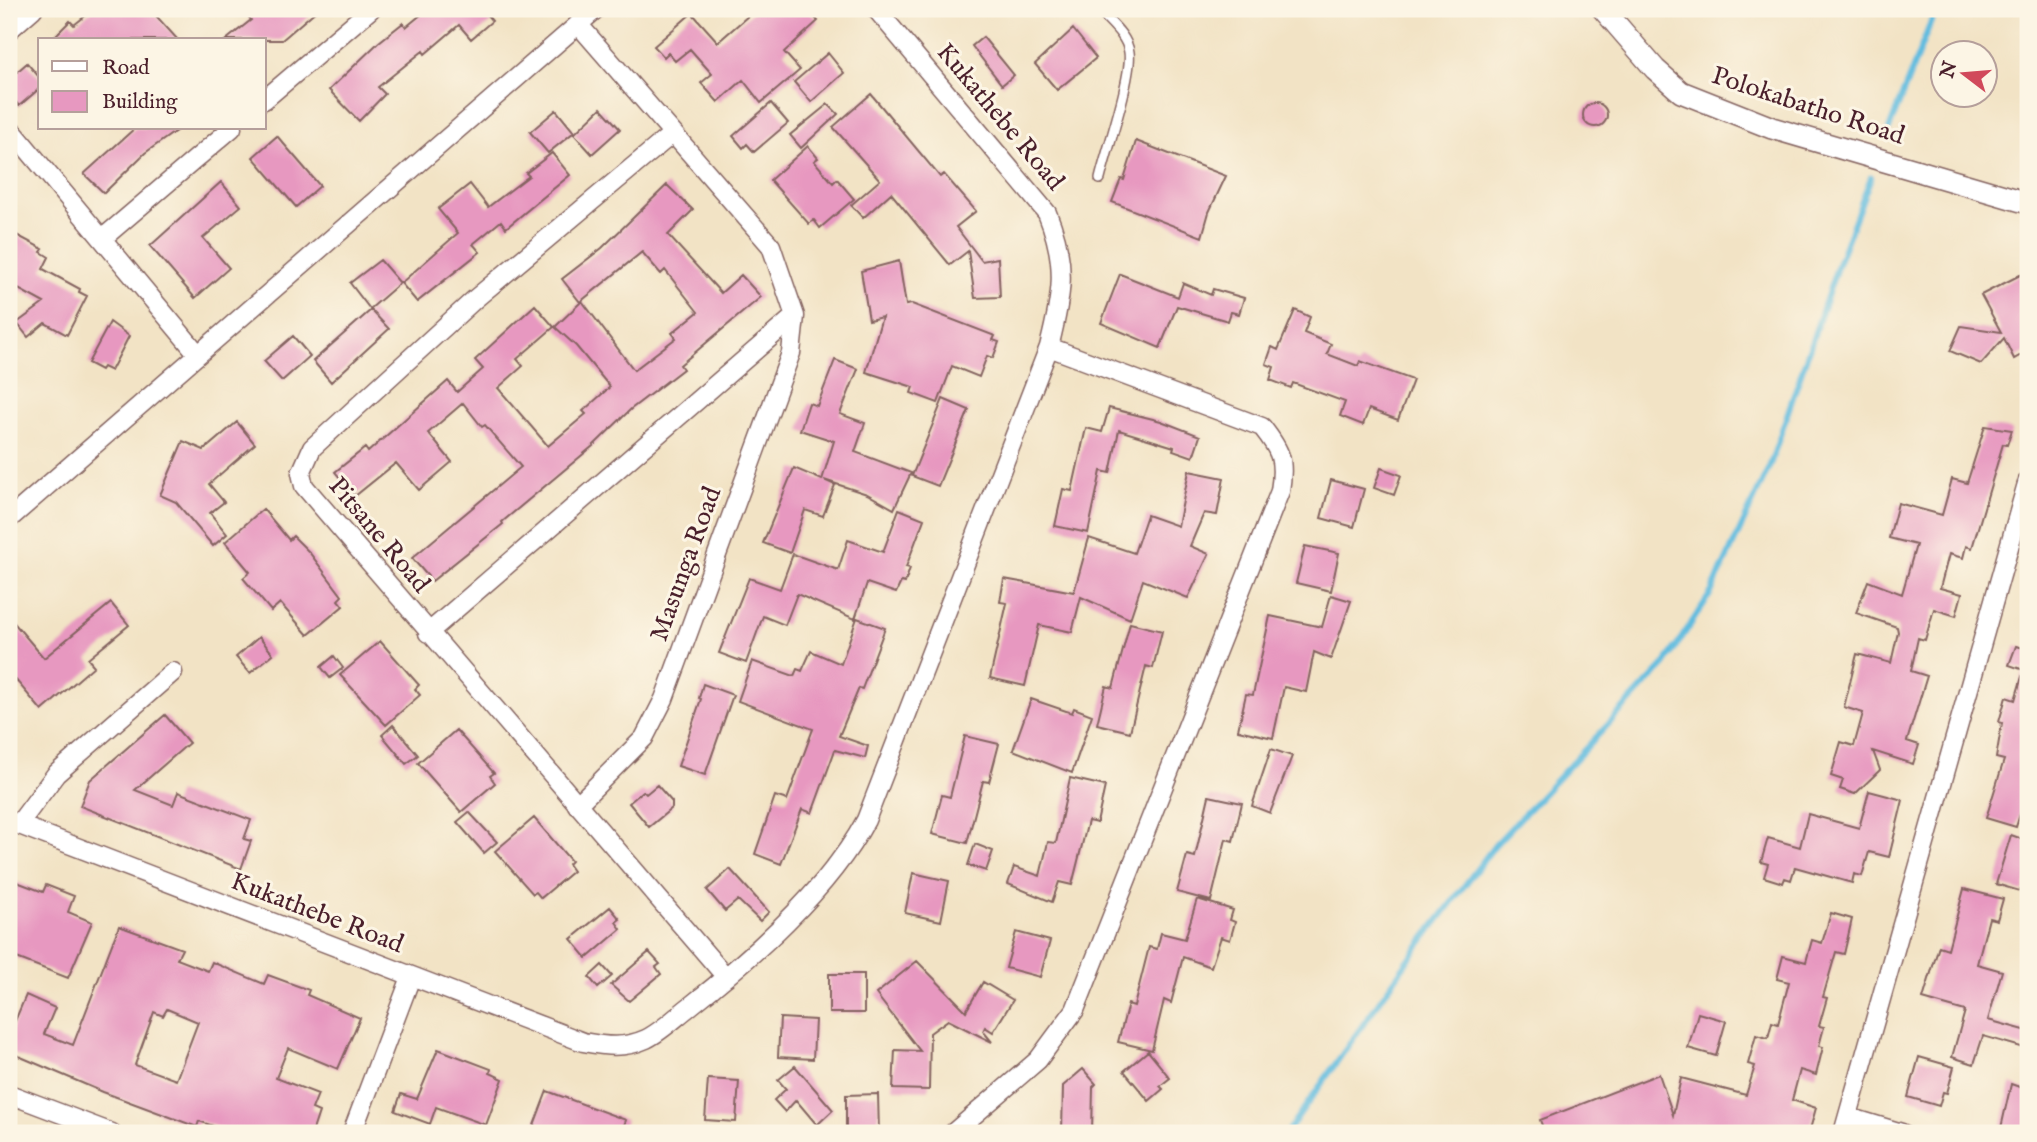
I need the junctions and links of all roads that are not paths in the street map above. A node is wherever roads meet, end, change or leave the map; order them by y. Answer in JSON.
{"nodes":[{"id":1,"x":33,"y":9,"type":"edge"},
{"id":2,"x":371,"y":9,"type":"edge"},
{"id":3,"x":596,"y":9,"type":"edge"},
{"id":4,"x":876,"y":9,"type":"edge"},
{"id":5,"x":1098,"y":9,"type":"edge"},
{"id":6,"x":1603,"y":9,"type":"edge"},
{"id":7,"x":578,"y":24,"type":"junction"},
{"id":8,"x":9,"y":30,"type":"edge"},
{"id":9,"x":266,"y":98,"type":"edge"},
{"id":10,"x":9,"y":127,"type":"edge"},
{"id":11,"x":230,"y":130,"type":"edge"},
{"id":12,"x":672,"y":134,"type":"junction"},
{"id":13,"x":1100,"y":179,"type":"dead end"},
{"id":14,"x":2028,"y":203,"type":"edge"},
{"id":15,"x":103,"y":238,"type":"junction"},
{"id":16,"x":795,"y":316,"type":"junction"},
{"id":17,"x":1049,"y":347,"type":"junction"},
{"id":18,"x":197,"y":353,"type":"junction"},
{"id":19,"x":2028,"y":480,"type":"edge"},
{"id":20,"x":9,"y":519,"type":"edge"},
{"id":21,"x":428,"y":633,"type":"junction"},
{"id":22,"x":173,"y":672,"type":"dead end"},
{"id":23,"x":577,"y":805,"type":"junction"},
{"id":24,"x":13,"y":823,"type":"edge"},
{"id":25,"x":411,"y":977,"type":"junction"},
{"id":26,"x":726,"y":978,"type":"junction"},
{"id":27,"x":9,"y":1094,"type":"edge"},
{"id":28,"x":1846,"y":1125,"type":"edge"},
{"id":29,"x":112,"y":1133,"type":"edge"},
{"id":30,"x":352,"y":1133,"type":"edge"},
{"id":31,"x":953,"y":1133,"type":"edge"},
{"id":32,"x":1902,"y":1133,"type":"edge"}],
"edges":[{"from":1,"to":8,"type":"street"},
{"from":2,"to":9,"type":"street"},
{"from":3,"to":7,"type":"street"},
{"from":4,"to":17,"type":"street","name":"Kukathebe Road"},
{"from":5,"to":13,"type":"lane"},
{"from":6,"to":14,"type":"street","name":"Polokabatho Road"},
{"from":7,"to":12,"type":"street"},
{"from":7,"to":18,"type":"street"},
{"from":10,"to":15,"type":"street"},
{"from":11,"to":15,"type":"street"},
{"from":12,"to":16,"type":"street"},
{"from":12,"to":21,"type":"street","name":"Pitsane Road"},
{"from":15,"to":18,"type":"street"},
{"from":16,"to":21,"type":"street"},
{"from":16,"to":23,"type":"street","name":"Masunga Road"},
{"from":17,"to":26,"type":"street","name":"Kukathebe Road"},
{"from":17,"to":31,"type":"street"},
{"from":18,"to":20,"type":"street"},
{"from":19,"to":28,"type":"street"},
{"from":21,"to":23,"type":"street","name":"Pitsane Road"},
{"from":22,"to":24,"type":"street"},
{"from":23,"to":26,"type":"street","name":"Pitsane Road"},
{"from":24,"to":25,"type":"street","name":"Kukathebe Road"},
{"from":25,"to":26,"type":"street","name":"Kukathebe Road"},
{"from":25,"to":30,"type":"street"},
{"from":27,"to":29,"type":"street"},
{"from":28,"to":32,"type":"street"}]}
